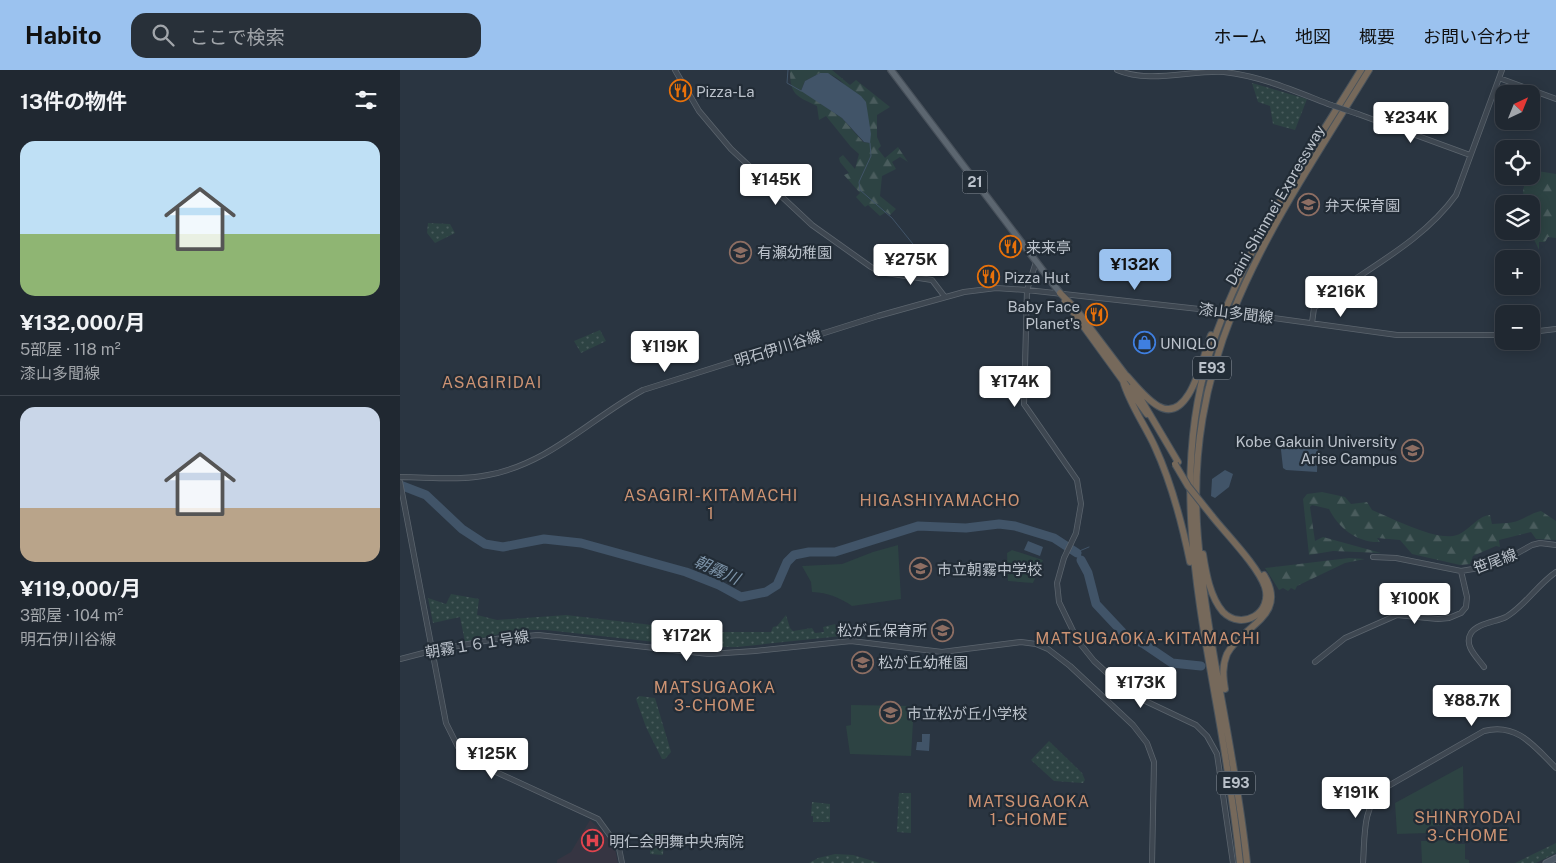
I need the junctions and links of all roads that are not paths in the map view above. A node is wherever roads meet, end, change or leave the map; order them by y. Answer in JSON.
{"nodes":[{"id":1,"x":676,"y":70,"type":"edge"},
{"id":2,"x":891,"y":70,"type":"edge"},
{"id":3,"x":1117,"y":70,"type":"edge"},
{"id":4,"x":1361,"y":70,"type":"edge"},
{"id":5,"x":1369,"y":70,"type":"edge"},
{"id":6,"x":1502,"y":70,"type":"edge"},
{"id":7,"x":1499,"y":78,"type":"junction"},
{"id":8,"x":1556,"y":99,"type":"edge"},
{"id":9,"x":1470,"y":155,"type":"junction"},
{"id":10,"x":1250,"y":254,"type":"junction"},
{"id":11,"x":1036,"y":262,"type":"junction"},
{"id":12,"x":1027,"y":290,"type":"junction"},
{"id":13,"x":1060,"y":293,"type":"junction"},
{"id":14,"x":945,"y":297,"type":"junction"},
{"id":15,"x":1312,"y":323,"type":"junction"},
{"id":16,"x":1556,"y":329,"type":"edge"},
{"id":17,"x":1540,"y":331,"type":"edge"},
{"id":18,"x":1495,"y":335,"type":"edge"},
{"id":19,"x":1125,"y":379,"type":"junction"},
{"id":20,"x":400,"y":477,"type":"edge"},
{"id":21,"x":400,"y":485,"type":"edge"},
{"id":22,"x":1196,"y":504,"type":"junction"},
{"id":23,"x":1214,"y":515,"type":"junction"},
{"id":24,"x":1556,"y":545,"type":"edge"},
{"id":25,"x":1373,"y":557,"type":"dead end"},
{"id":26,"x":1462,"y":571,"type":"junction"},
{"id":27,"x":1556,"y":572,"type":"edge"},
{"id":28,"x":431,"y":651,"type":"junction"},
{"id":29,"x":1208,"y":657,"type":"junction"},
{"id":30,"x":400,"y":659,"type":"edge"},
{"id":31,"x":1315,"y":662,"type":"dead end"},
{"id":32,"x":1484,"y":667,"type":"dead end"},
{"id":33,"x":1223,"y":702,"type":"junction"},
{"id":34,"x":1556,"y":768,"type":"edge"},
{"id":35,"x":1556,"y":858,"type":"edge"},
{"id":36,"x":622,"y":863,"type":"edge"},
{"id":37,"x":1152,"y":863,"type":"edge"},
{"id":38,"x":1232,"y":863,"type":"edge"},
{"id":39,"x":1240,"y":863,"type":"edge"},
{"id":40,"x":1247,"y":863,"type":"edge"},
{"id":41,"x":1363,"y":863,"type":"edge"},
{"id":42,"x":1546,"y":863,"type":"edge"}],
"edges":[{"from":1,"to":14,"type":"street"},
{"from":2,"to":11,"type":"main road","number":"21"},
{"from":3,"to":9,"type":"street","bridge":true},
{"from":4,"to":10,"type":"highway","name":"Daini Shinmei Expressway","number":"E93"},
{"from":5,"to":22,"type":"highway","name":"Daini Shinmei Expressway","number":"E93"},
{"from":6,"to":7,"type":"street"},
{"from":7,"to":8,"type":"street"},
{"from":7,"to":9,"type":"street"},
{"from":9,"to":15,"type":"street"},
{"from":10,"to":19,"type":"highway"},
{"from":10,"to":29,"type":"highway","name":"Daini Shinmei Expressway","number":"E93"},
{"from":11,"to":12,"type":"street"},
{"from":11,"to":13,"type":"main road","number":"21"},
{"from":12,"to":13,"type":"street","name":"漆山多聞線"},
{"from":12,"to":14,"type":"street","name":"明石伊川谷線"},
{"from":12,"to":38,"type":"street"},
{"from":13,"to":15,"type":"street","name":"漆山多聞線","bridge":true},
{"from":13,"to":19,"type":"highway"},
{"from":14,"to":20,"type":"street","name":"明石伊川谷線"},
{"from":15,"to":18,"type":"street","name":"漆山多聞線"},
{"from":16,"to":17,"type":"street"},
{"from":19,"to":23,"type":"highway"},
{"from":19,"to":29,"type":"highway"},
{"from":21,"to":28,"type":"street"},
{"from":22,"to":23,"type":"highway"},
{"from":22,"to":33,"type":"highway","name":"Daini Shinmei Expressway","number":"E93"},
{"from":23,"to":33,"type":"highway"},
{"from":24,"to":26,"type":"street","name":"笹尾線"},
{"from":25,"to":26,"type":"street","name":"笹尾線"},
{"from":26,"to":31,"type":"street"},
{"from":27,"to":32,"type":"street"},
{"from":28,"to":30,"type":"street","name":"朝霧１６１号線"},
{"from":28,"to":36,"type":"street"},
{"from":28,"to":37,"type":"street","name":"朝霧１６１号線"},
{"from":29,"to":39,"type":"highway","name":"Daini Shinmei Expressway","number":"E93"},
{"from":33,"to":40,"type":"highway","name":"Daini Shinmei Expressway","number":"E93"},
{"from":34,"to":41,"type":"street"},
{"from":35,"to":42,"type":"main road"}]}
